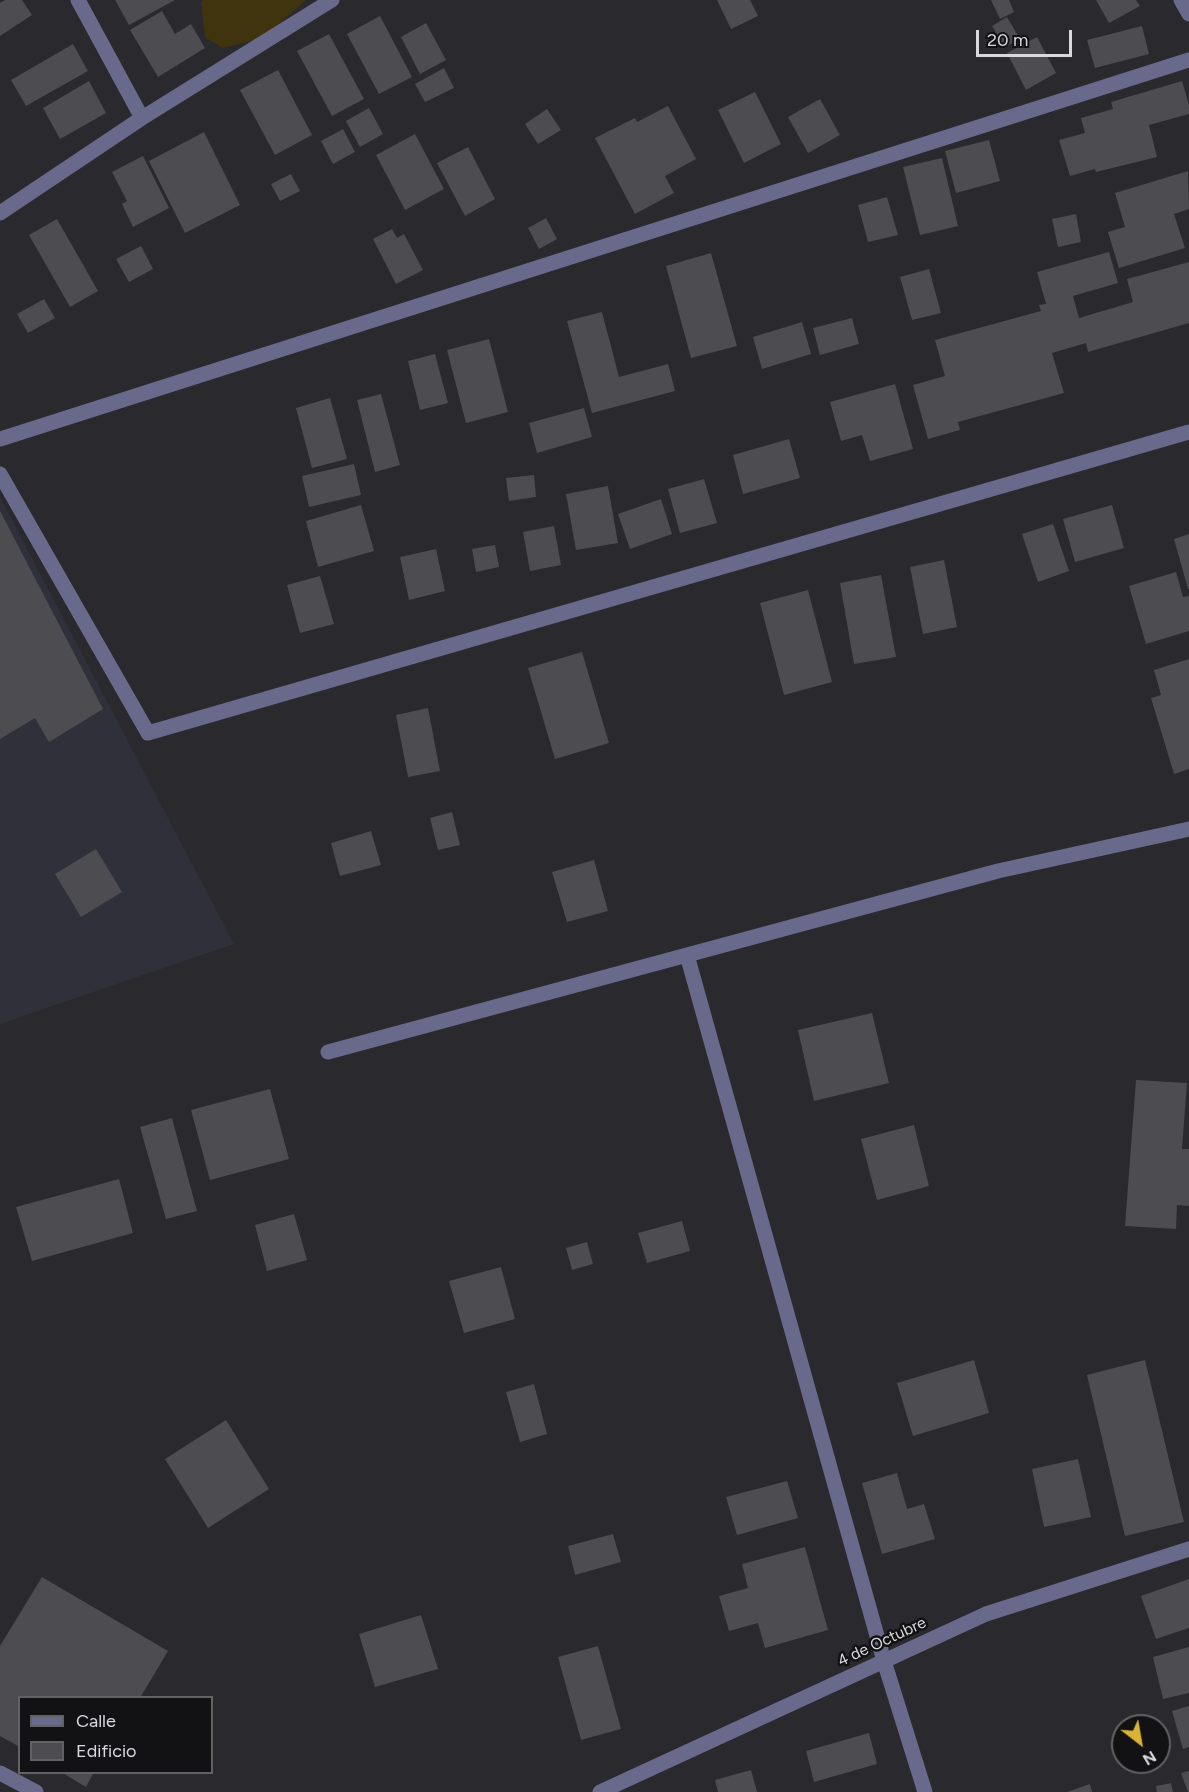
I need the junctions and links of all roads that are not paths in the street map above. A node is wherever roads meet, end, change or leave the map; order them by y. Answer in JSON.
{"nodes":[{"id":1,"x":78,"y":0,"type":"edge"},
{"id":2,"x":332,"y":0,"type":"edge"},
{"id":3,"x":1181,"y":0,"type":"edge"},
{"id":4,"x":1189,"y":14,"type":"edge"},
{"id":5,"x":1189,"y":60,"type":"edge"},
{"id":6,"x":142,"y":118,"type":"junction"},
{"id":7,"x":0,"y":213,"type":"edge"},
{"id":8,"x":1189,"y":432,"type":"edge"},
{"id":9,"x":0,"y":439,"type":"edge"},
{"id":10,"x":0,"y":474,"type":"edge"},
{"id":11,"x":1189,"y":829,"type":"edge"},
{"id":12,"x":687,"y":955,"type":"junction"},
{"id":13,"x":328,"y":1052,"type":"dead end"},
{"id":14,"x":1189,"y":1549,"type":"edge"},
{"id":15,"x":884,"y":1661,"type":"junction"},
{"id":16,"x":0,"y":1773,"type":"edge"},
{"id":17,"x":36,"y":1792,"type":"edge"},
{"id":18,"x":600,"y":1792,"type":"edge"},
{"id":19,"x":926,"y":1792,"type":"edge"}],
"edges":[{"from":1,"to":6,"type":"street"},
{"from":2,"to":6,"type":"street"},
{"from":3,"to":4,"type":"street"},
{"from":5,"to":9,"type":"street"},
{"from":6,"to":7,"type":"street"},
{"from":8,"to":10,"type":"street"},
{"from":11,"to":12,"type":"street"},
{"from":12,"to":13,"type":"street"},
{"from":12,"to":15,"type":"street"},
{"from":14,"to":15,"type":"street","name":"4 de Octubre"},
{"from":15,"to":18,"type":"street","name":"4 de Octubre"},
{"from":15,"to":19,"type":"street"},
{"from":16,"to":17,"type":"street"}]}
